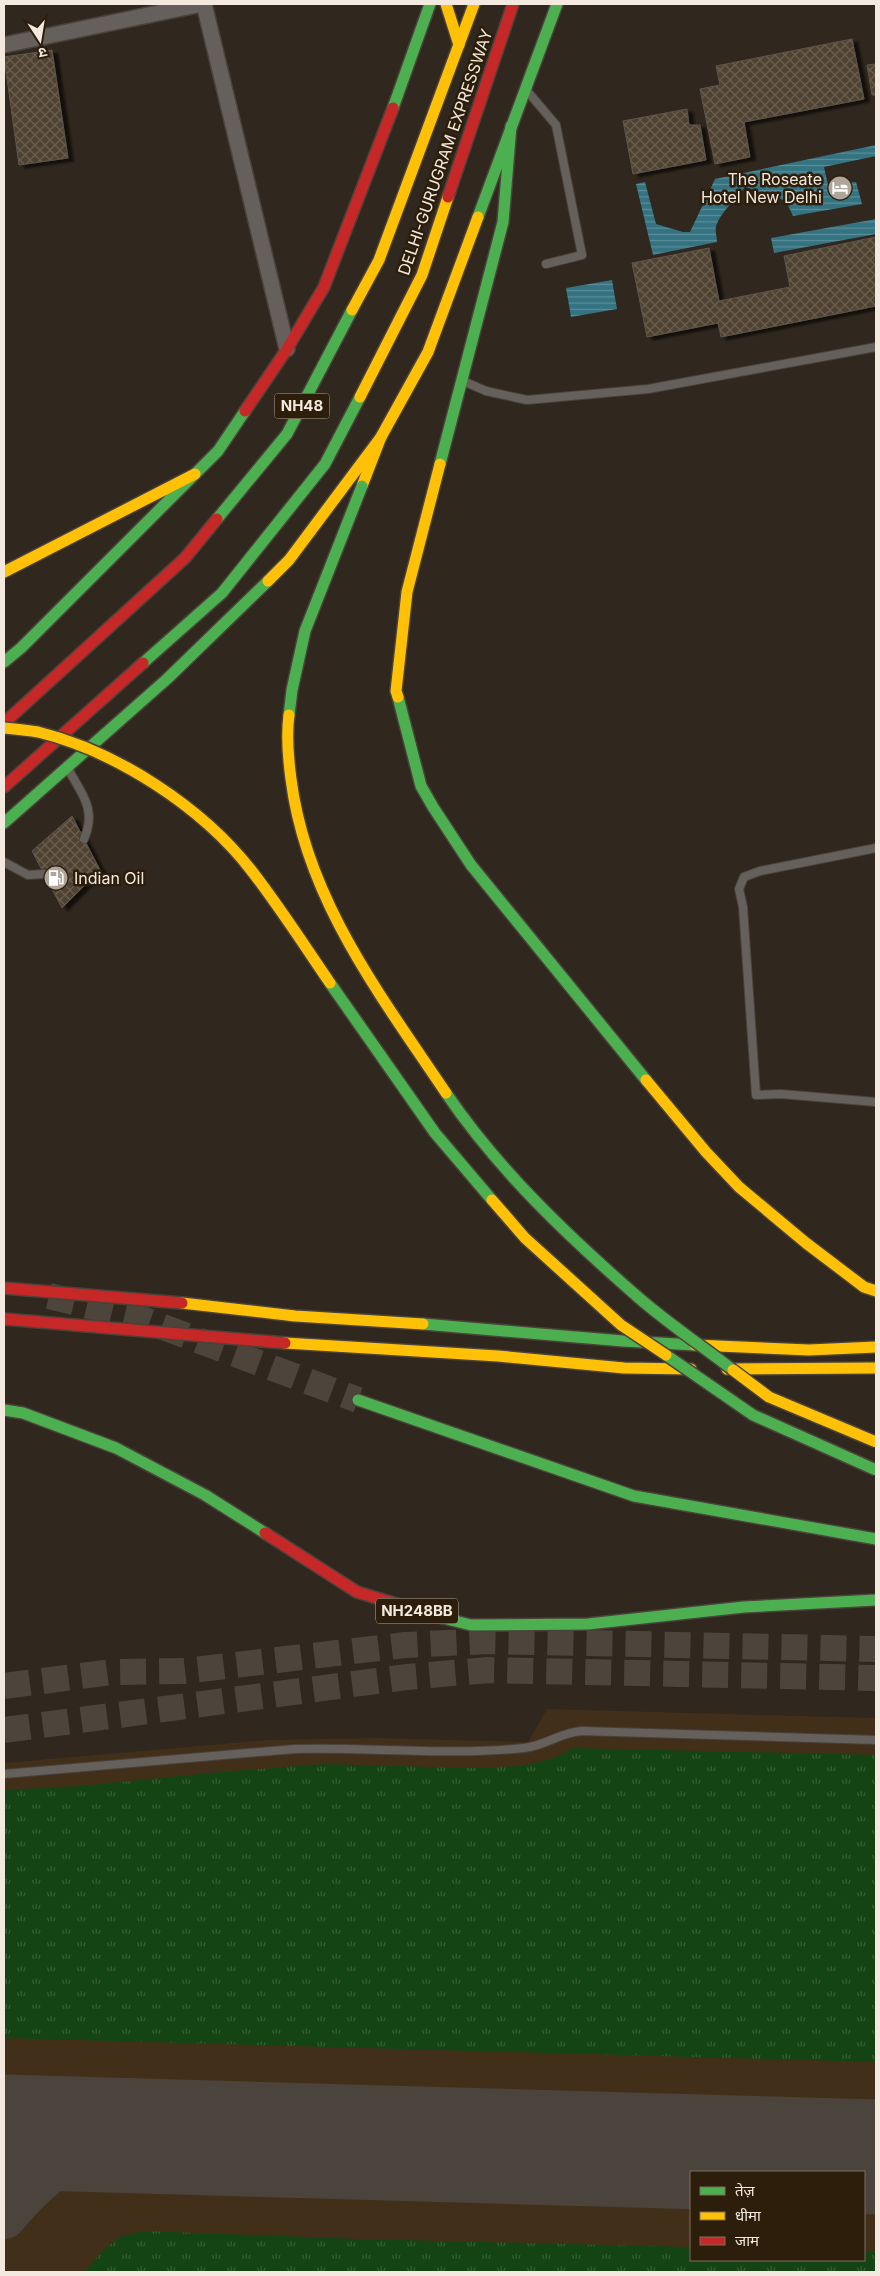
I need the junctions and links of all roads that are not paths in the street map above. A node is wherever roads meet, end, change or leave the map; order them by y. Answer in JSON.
{"nodes":[{"id":1,"x":203,"y":4,"type":"edge"},
{"id":2,"x":430,"y":4,"type":"edge"},
{"id":3,"x":446,"y":4,"type":"edge"},
{"id":4,"x":474,"y":4,"type":"edge"},
{"id":5,"x":513,"y":4,"type":"edge"},
{"id":6,"x":557,"y":4,"type":"edge"},
{"id":7,"x":4,"y":45,"type":"edge"},
{"id":8,"x":459,"y":45,"type":"junction"},
{"id":9,"x":525,"y":88,"type":"junction"},
{"id":10,"x":511,"y":126,"type":"junction"},
{"id":11,"x":546,"y":264,"type":"dead end"},
{"id":12,"x":876,"y":347,"type":"edge"},
{"id":13,"x":287,"y":349,"type":"junction"},
{"id":14,"x":463,"y":381,"type":"junction"},
{"id":15,"x":381,"y":437,"type":"junction"},
{"id":16,"x":195,"y":474,"type":"junction"},
{"id":17,"x":4,"y":572,"type":"edge"},
{"id":18,"x":4,"y":662,"type":"edge"},
{"id":19,"x":4,"y":723,"type":"edge"},
{"id":20,"x":4,"y":728,"type":"edge"},
{"id":21,"x":67,"y":767,"type":"junction"},
{"id":22,"x":4,"y":787,"type":"edge"},
{"id":23,"x":4,"y":823,"type":"edge"},
{"id":24,"x":84,"y":839,"type":"dead end"},
{"id":25,"x":876,"y":848,"type":"edge"},
{"id":26,"x":4,"y":862,"type":"edge"},
{"id":27,"x":44,"y":874,"type":"dead end"},
{"id":28,"x":876,"y":1102,"type":"edge"},
{"id":29,"x":4,"y":1288,"type":"edge"},
{"id":30,"x":876,"y":1291,"type":"edge"},
{"id":31,"x":4,"y":1319,"type":"edge"},
{"id":32,"x":876,"y":1346,"type":"edge"},
{"id":33,"x":876,"y":1368,"type":"edge"},
{"id":34,"x":358,"y":1400,"type":"tunnel mouth"},
{"id":35,"x":4,"y":1410,"type":"edge"},
{"id":36,"x":876,"y":1442,"type":"edge"},
{"id":37,"x":876,"y":1470,"type":"edge"},
{"id":38,"x":876,"y":1539,"type":"edge"},
{"id":39,"x":876,"y":1600,"type":"edge"},
{"id":40,"x":876,"y":1740,"type":"edge"},
{"id":41,"x":4,"y":1774,"type":"edge"}],
"edges":[{"from":1,"to":7,"type":"street"},
{"from":1,"to":13,"type":"street"},
{"from":2,"to":13,"type":"main road"},
{"from":3,"to":8,"type":"main road"},
{"from":4,"to":8,"type":"main road","name":"DELHI-GURUGRAM EXPRESSWAY","number":"NH48"},
{"from":5,"to":22,"type":"main road","name":"DELHI-GURUGRAM EXPRESSWAY","number":"NH48"},
{"from":6,"to":9,"type":"main road"},
{"from":8,"to":19,"type":"main road","name":"DELHI-GURUGRAM EXPRESSWAY","number":"NH48"},
{"from":9,"to":10,"type":"main road"},
{"from":9,"to":11,"type":"lane"},
{"from":10,"to":14,"type":"main road"},
{"from":10,"to":15,"type":"main road"},
{"from":12,"to":14,"type":"lane"},
{"from":13,"to":16,"type":"main road"},
{"from":14,"to":30,"type":"main road"},
{"from":15,"to":21,"type":"main road"},
{"from":15,"to":36,"type":"main road","bridge":true},
{"from":16,"to":17,"type":"main road"},
{"from":16,"to":18,"type":"main road"},
{"from":20,"to":37,"type":"main road","bridge":true},
{"from":21,"to":23,"type":"main road"},
{"from":21,"to":24,"type":"lane"},
{"from":25,"to":28,"type":"lane"},
{"from":26,"to":27,"type":"lane"},
{"from":29,"to":32,"type":"main road"},
{"from":31,"to":33,"type":"main road"},
{"from":34,"to":38,"type":"main road"},
{"from":35,"to":39,"type":"main road","number":"NH248BB"},
{"from":40,"to":41,"type":"lane"}]}
